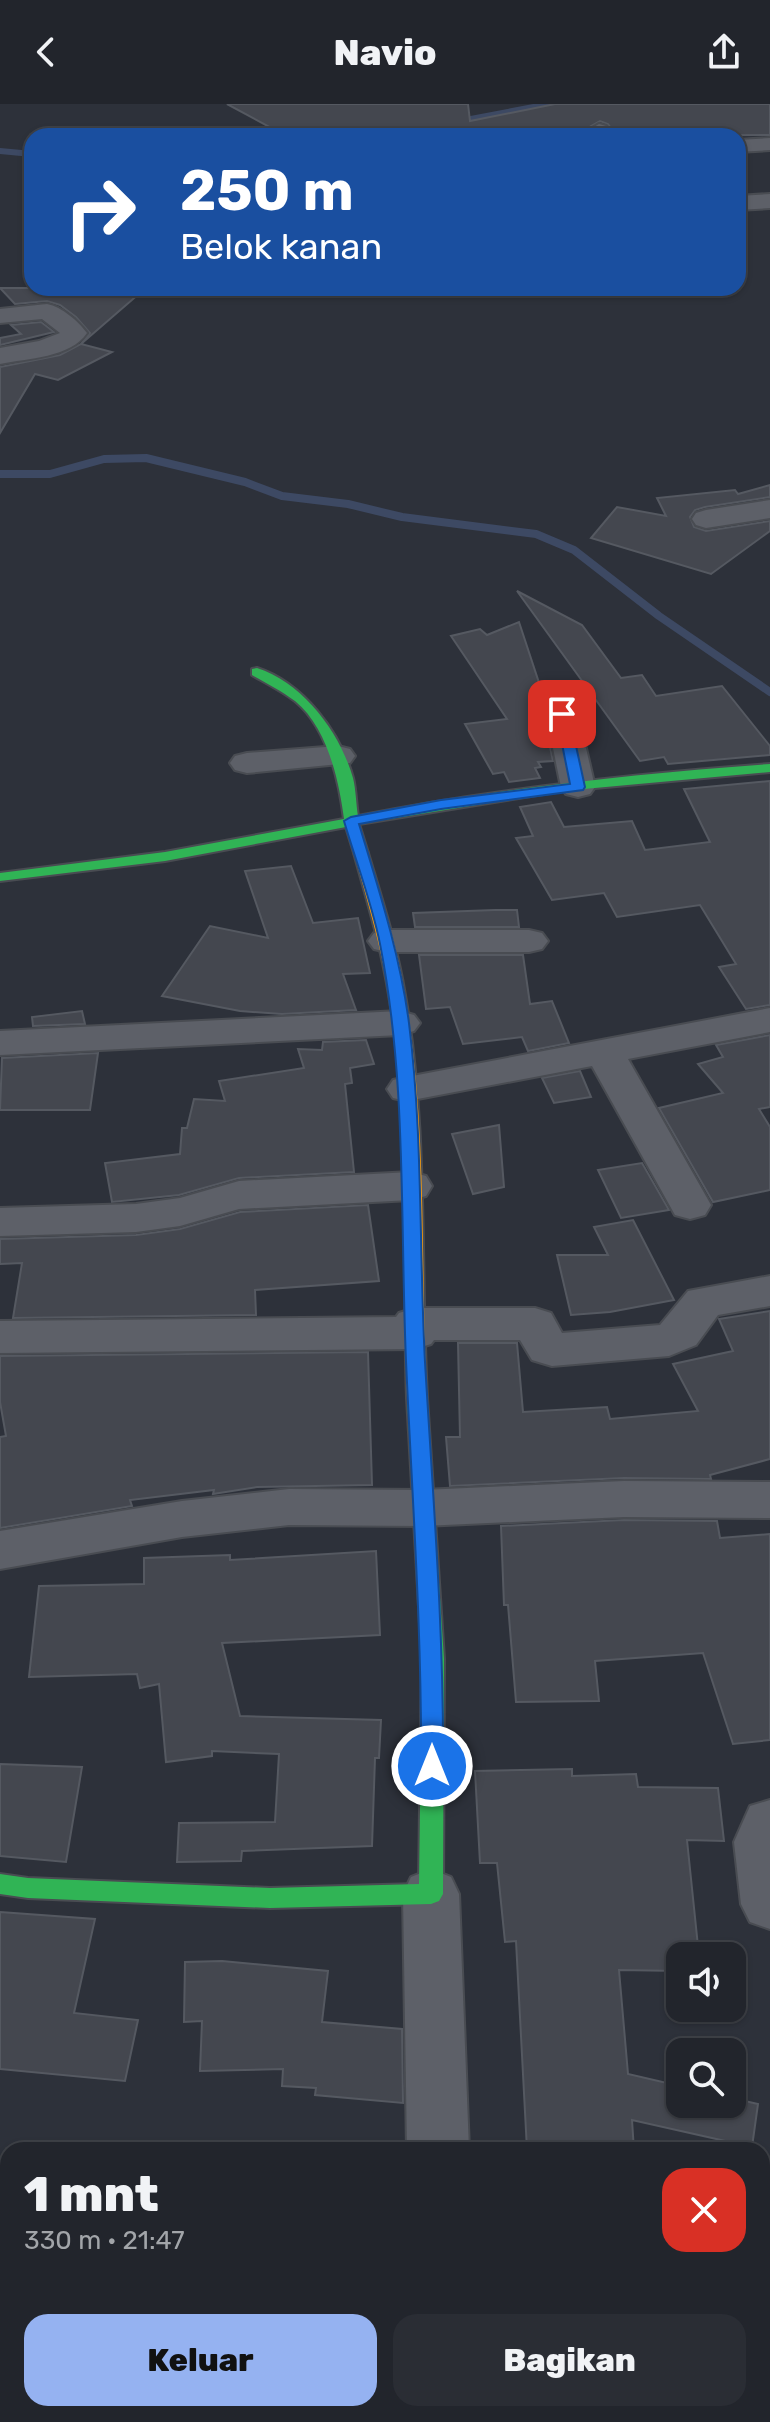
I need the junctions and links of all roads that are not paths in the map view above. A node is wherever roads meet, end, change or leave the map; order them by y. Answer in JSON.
{"nodes":[{"id":1,"x":770,"y":144,"type":"edge"},
{"id":2,"x":746,"y":146,"type":"edge"},
{"id":3,"x":770,"y":201,"type":"edge"},
{"id":4,"x":746,"y":202,"type":"edge"},
{"id":5,"x":0,"y":316,"type":"edge"},
{"id":6,"x":0,"y":356,"type":"edge"},
{"id":7,"x":770,"y":509,"type":"edge"},
{"id":8,"x":706,"y":519,"type":"dead end"},
{"id":9,"x":257,"y":672,"type":"dead end"},
{"id":10,"x":562,"y":714,"type":"dead end"},
{"id":11,"x":338,"y":756,"type":"junction"},
{"id":12,"x":247,"y":763,"type":"dead end"},
{"id":13,"x":768,"y":771,"type":"edge"},
{"id":14,"x":578,"y":787,"type":"junction"},
{"id":15,"x":351,"y":821,"type":"junction"},
{"id":16,"x":0,"y":877,"type":"edge"},
{"id":17,"x":387,"y":941,"type":"junction"},
{"id":18,"x":529,"y":941,"type":"dead end"},
{"id":19,"x":770,"y":1020,"type":"edge"},
{"id":20,"x":400,"y":1023,"type":"junction"},
{"id":21,"x":0,"y":1043,"type":"edge"},
{"id":22,"x":603,"y":1050,"type":"junction"},
{"id":23,"x":407,"y":1089,"type":"junction"},
{"id":24,"x":411,"y":1186,"type":"junction"},
{"id":25,"x":690,"y":1205,"type":"dead end"},
{"id":26,"x":0,"y":1222,"type":"edge"},
{"id":27,"x":770,"y":1291,"type":"edge"},
{"id":28,"x":415,"y":1329,"type":"junction"},
{"id":29,"x":0,"y":1337,"type":"edge"},
{"id":30,"x":770,"y":1500,"type":"edge"},
{"id":31,"x":423,"y":1508,"type":"junction"},
{"id":32,"x":0,"y":1550,"type":"edge"},
{"id":33,"x":770,"y":1823,"type":"edge"},
{"id":34,"x":0,"y":1884,"type":"edge"},
{"id":35,"x":431,"y":1894,"type":"junction"},
{"id":36,"x":770,"y":1904,"type":"edge"},
{"id":37,"x":438,"y":2142,"type":"edge"}],
"edges":[{"from":1,"to":2,"type":"street"},
{"from":3,"to":4,"type":"street"},
{"from":5,"to":6,"type":"street"},
{"from":7,"to":8,"type":"street"},
{"from":9,"to":11,"type":"street"},
{"from":10,"to":14,"type":"street"},
{"from":11,"to":12,"type":"street"},
{"from":11,"to":15,"type":"street"},
{"from":13,"to":14,"type":"street"},
{"from":14,"to":15,"type":"street"},
{"from":15,"to":16,"type":"street"},
{"from":15,"to":17,"type":"street"},
{"from":17,"to":18,"type":"street"},
{"from":17,"to":20,"type":"street"},
{"from":19,"to":22,"type":"street"},
{"from":20,"to":21,"type":"street"},
{"from":20,"to":23,"type":"street"},
{"from":22,"to":23,"type":"street"},
{"from":22,"to":25,"type":"street"},
{"from":23,"to":24,"type":"street"},
{"from":24,"to":26,"type":"street"},
{"from":24,"to":28,"type":"street"},
{"from":27,"to":28,"type":"street"},
{"from":28,"to":29,"type":"street"},
{"from":28,"to":31,"type":"street"},
{"from":30,"to":31,"type":"street"},
{"from":31,"to":32,"type":"street"},
{"from":31,"to":35,"type":"street"},
{"from":33,"to":36,"type":"street"},
{"from":34,"to":35,"type":"street"},
{"from":35,"to":37,"type":"street"}]}
